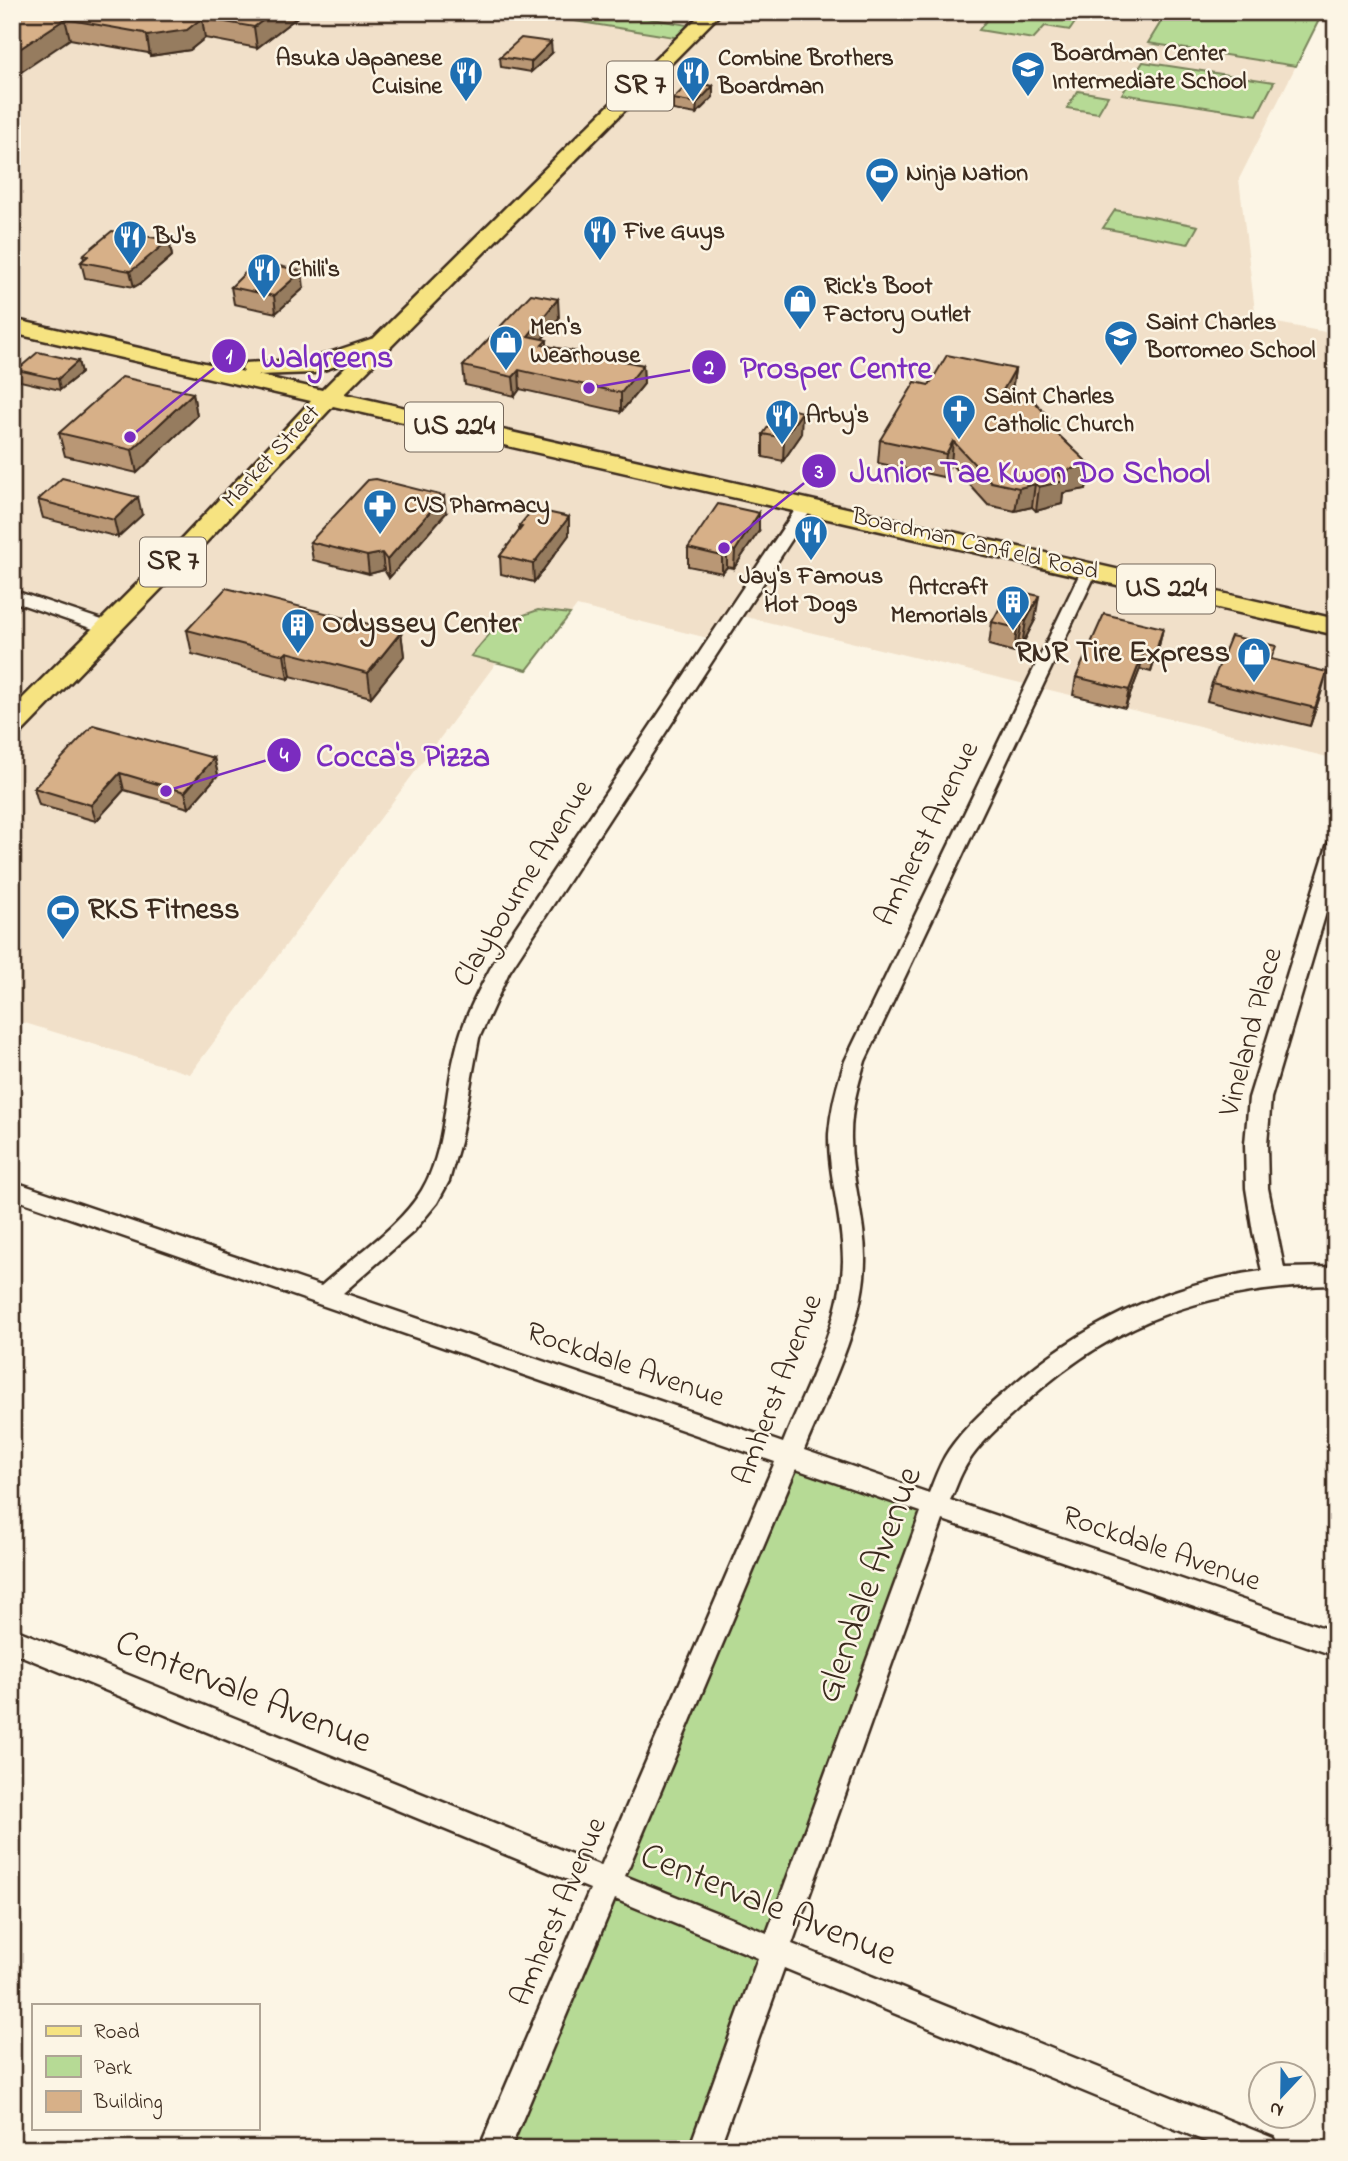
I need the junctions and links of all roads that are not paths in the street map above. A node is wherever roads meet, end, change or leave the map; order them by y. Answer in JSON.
{"nodes":[{"id":1,"x":713,"y":12,"type":"edge"},
{"id":2,"x":12,"y":326,"type":"edge"},
{"id":3,"x":386,"y":340,"type":"junction"},
{"id":4,"x":163,"y":361,"type":"junction"},
{"id":5,"x":327,"y":398,"type":"junction"},
{"id":6,"x":805,"y":506,"type":"junction"},
{"id":7,"x":1089,"y":571,"type":"junction"},
{"id":8,"x":12,"y":594,"type":"edge"},
{"id":9,"x":1336,"y":627,"type":"edge"},
{"id":10,"x":108,"y":628,"type":"junction"},
{"id":11,"x":12,"y":726,"type":"edge"},
{"id":12,"x":1336,"y":846,"type":"edge"},
{"id":13,"x":12,"y":1189,"type":"edge"},
{"id":14,"x":1275,"y":1276,"type":"junction"},
{"id":15,"x":1336,"y":1276,"type":"edge"},
{"id":16,"x":325,"y":1296,"type":"junction"},
{"id":17,"x":790,"y":1455,"type":"junction"},
{"id":18,"x":936,"y":1505,"type":"junction"},
{"id":19,"x":12,"y":1640,"type":"edge"},
{"id":20,"x":1336,"y":1644,"type":"edge"},
{"id":21,"x":607,"y":1882,"type":"junction"},
{"id":22,"x":777,"y":1951,"type":"junction"},
{"id":23,"x":494,"y":2149,"type":"edge"},
{"id":24,"x":704,"y":2149,"type":"edge"},
{"id":25,"x":1262,"y":2149,"type":"edge"}],
"edges":[{"from":1,"to":3,"type":"main road","name":"Market Street","number":"SR 7"},
{"from":2,"to":4,"type":"main road","number":"US 224"},
{"from":3,"to":4,"type":"main road"},
{"from":3,"to":5,"type":"main road","name":"Market Street","number":"SR 7"},
{"from":4,"to":5,"type":"main road","number":"US 224"},
{"from":5,"to":6,"type":"main road","name":"Boardman Canfield Road","number":"US 224"},
{"from":5,"to":10,"type":"main road","name":"Market Street","number":"SR 7"},
{"from":6,"to":7,"type":"main road","name":"Boardman Canfield Road","number":"US 224"},
{"from":6,"to":16,"type":"street","name":"Claybourne Avenue"},
{"from":7,"to":9,"type":"main road","name":"Boardman Canfield Road","number":"US 224"},
{"from":7,"to":17,"type":"street","name":"Amherst Avenue"},
{"from":8,"to":10,"type":"street"},
{"from":10,"to":11,"type":"main road","name":"Market Street","number":"SR 7"},
{"from":12,"to":14,"type":"street","name":"Vineland Place"},
{"from":13,"to":16,"type":"street","name":"Rockdale Avenue"},
{"from":14,"to":15,"type":"street","name":"Glendale Avenue"},
{"from":14,"to":18,"type":"street","name":"Glendale Avenue"},
{"from":16,"to":17,"type":"street","name":"Rockdale Avenue"},
{"from":17,"to":18,"type":"street","name":"Rockdale Avenue"},
{"from":17,"to":21,"type":"street","name":"Amherst Avenue"},
{"from":18,"to":20,"type":"street","name":"Rockdale Avenue"},
{"from":18,"to":22,"type":"street","name":"Glendale Avenue"},
{"from":19,"to":21,"type":"street","name":"Centervale Avenue"},
{"from":21,"to":22,"type":"street","name":"Centervale Avenue"},
{"from":21,"to":23,"type":"street","name":"Amherst Avenue"},
{"from":22,"to":24,"type":"street","name":"Glendale Avenue"},
{"from":22,"to":25,"type":"street","name":"Centervale Avenue"}]}
